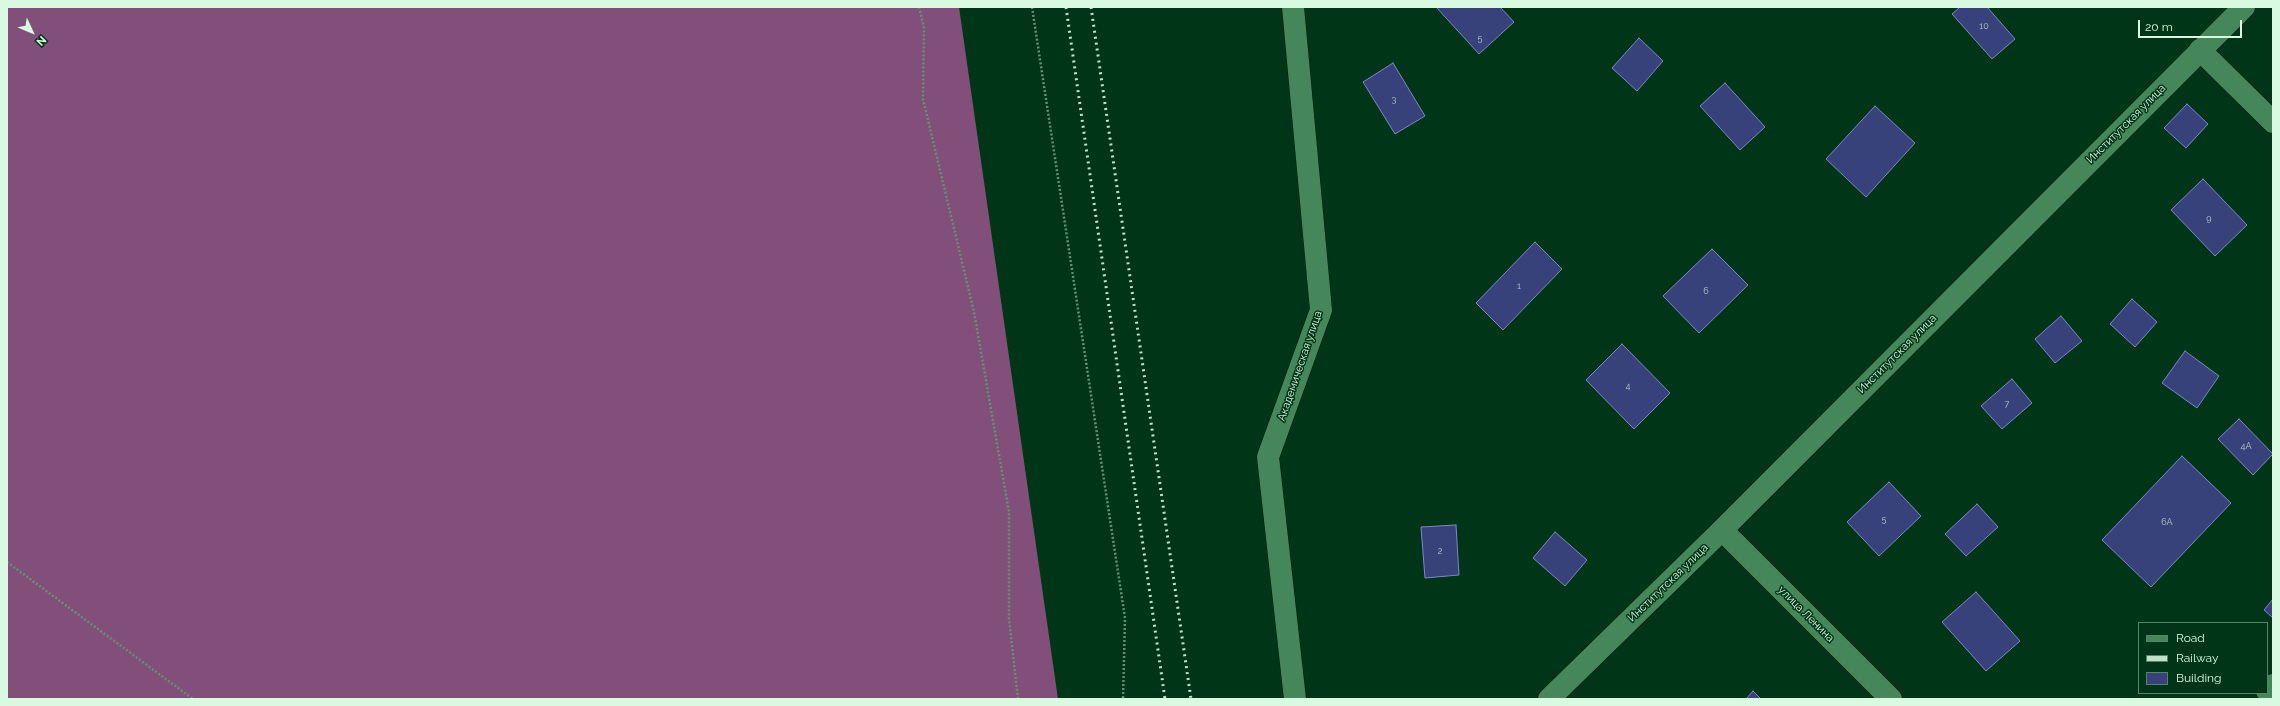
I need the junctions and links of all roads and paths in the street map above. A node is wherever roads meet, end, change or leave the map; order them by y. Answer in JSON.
{"nodes":[{"id":1,"x":919,"y":7,"type":"edge"},
{"id":2,"x":1032,"y":7,"type":"edge"},
{"id":3,"x":1293,"y":7,"type":"edge"},
{"id":4,"x":2244,"y":7,"type":"edge"},
{"id":5,"x":2200,"y":50,"type":"junction"},
{"id":6,"x":2273,"y":122,"type":"edge"},
{"id":7,"x":1722,"y":530,"type":"junction"},
{"id":8,"x":7,"y":562,"type":"edge"},
{"id":9,"x":193,"y":699,"type":"edge"},
{"id":10,"x":1018,"y":699,"type":"edge"},
{"id":11,"x":1124,"y":699,"type":"edge"},
{"id":12,"x":1295,"y":699,"type":"edge"},
{"id":13,"x":1549,"y":699,"type":"edge"},
{"id":14,"x":1891,"y":699,"type":"edge"}],
"edges":[{"from":1,"to":10,"type":"path"},
{"from":2,"to":11,"type":"path"},
{"from":3,"to":12,"type":"street","name":"Академическая улица"},
{"from":4,"to":5,"type":"street","name":"Институтская улица"},
{"from":5,"to":6,"type":"street"},
{"from":5,"to":7,"type":"street","name":"Институтская улица"},
{"from":7,"to":13,"type":"street","name":"Институтская улица"},
{"from":7,"to":14,"type":"street","name":"улица Ленина"},
{"from":8,"to":9,"type":"path"}]}
